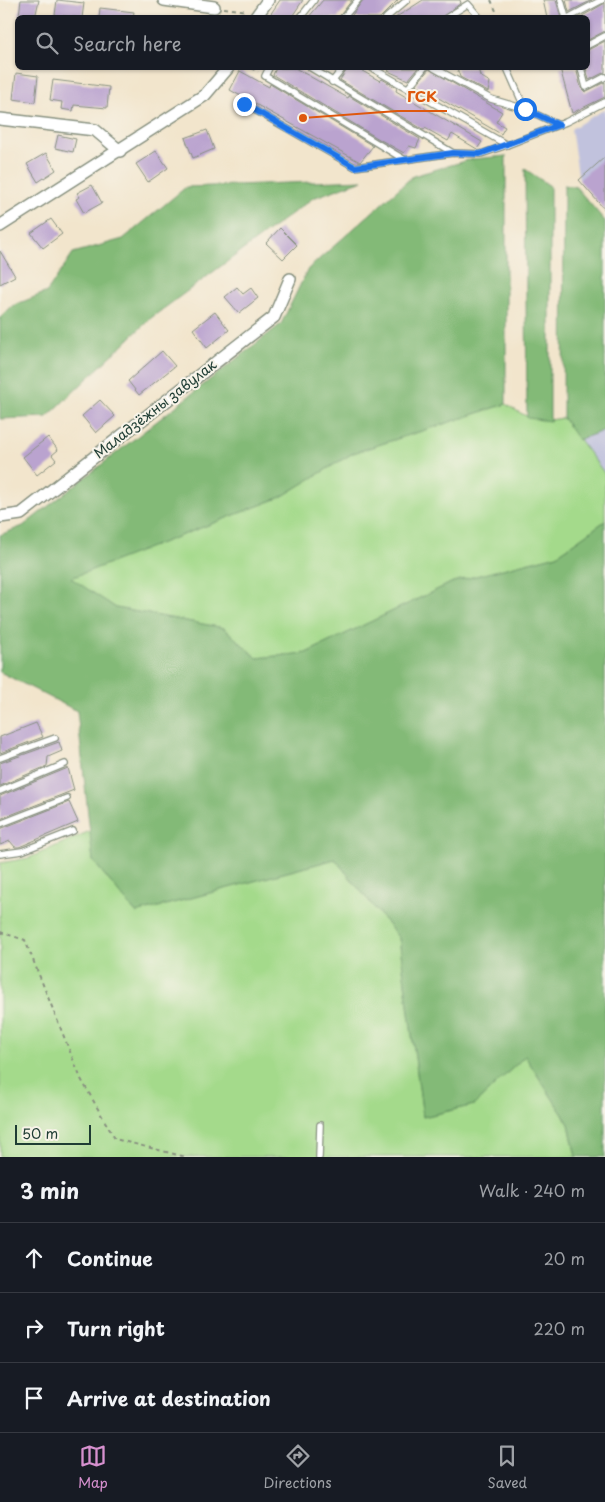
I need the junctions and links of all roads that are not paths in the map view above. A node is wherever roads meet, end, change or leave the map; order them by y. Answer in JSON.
{"nodes":[{"id":1,"x":164,"y":0,"type":"edge"},
{"id":2,"x":268,"y":0,"type":"edge"},
{"id":3,"x":314,"y":0,"type":"edge"},
{"id":4,"x":358,"y":0,"type":"edge"},
{"id":5,"x":408,"y":0,"type":"edge"},
{"id":6,"x":561,"y":0,"type":"edge"},
{"id":7,"x":602,"y":0,"type":"edge"},
{"id":8,"x":214,"y":7,"type":"road end"},
{"id":9,"x":256,"y":15,"type":"edge"},
{"id":10,"x":302,"y":15,"type":"edge"},
{"id":11,"x":346,"y":15,"type":"edge"},
{"id":12,"x":390,"y":15,"type":"edge"},
{"id":13,"x":451,"y":15,"type":"edge"},
{"id":14,"x":477,"y":15,"type":"edge"},
{"id":15,"x":566,"y":15,"type":"edge"},
{"id":16,"x":573,"y":15,"type":"edge"},
{"id":17,"x":605,"y":36,"type":"edge"},
{"id":18,"x":590,"y":44,"type":"edge"},
{"id":19,"x":226,"y":70,"type":"edge"},
{"id":20,"x":268,"y":70,"type":"edge"},
{"id":21,"x":314,"y":70,"type":"edge"},
{"id":22,"x":341,"y":70,"type":"edge"},
{"id":23,"x":382,"y":70,"type":"edge"},
{"id":24,"x":422,"y":70,"type":"edge"},
{"id":25,"x":438,"y":70,"type":"edge"},
{"id":26,"x":508,"y":70,"type":"edge"},
{"id":27,"x":581,"y":70,"type":"edge"},
{"id":28,"x":605,"y":76,"type":"edge"},
{"id":29,"x":332,"y":82,"type":"junction"},
{"id":30,"x":408,"y":88,"type":"junction"},
{"id":31,"x":605,"y":102,"type":"edge"},
{"id":32,"x":244,"y":104,"type":"dead end"},
{"id":33,"x":525,"y":109,"type":"junction"},
{"id":34,"x":0,"y":119,"type":"edge"},
{"id":35,"x":559,"y":125,"type":"junction"},
{"id":36,"x":507,"y":145,"type":"junction"},
{"id":37,"x":120,"y":151,"type":"junction"},
{"id":38,"x":453,"y":153,"type":"junction"},
{"id":39,"x":405,"y":160,"type":"junction"},
{"id":40,"x":0,"y":226,"type":"edge"},
{"id":41,"x":290,"y":279,"type":"dead end"},
{"id":42,"x":0,"y":518,"type":"edge"},
{"id":43,"x":55,"y":738,"type":"dead end"},
{"id":44,"x":0,"y":758,"type":"edge"},
{"id":45,"x":66,"y":764,"type":"dead end"},
{"id":46,"x":0,"y":791,"type":"edge"},
{"id":47,"x":66,"y":798,"type":"dead end"},
{"id":48,"x":0,"y":824,"type":"edge"},
{"id":49,"x":73,"y":831,"type":"dead end"},
{"id":50,"x":0,"y":854,"type":"edge"},
{"id":51,"x":320,"y":1125,"type":"dead end"},
{"id":52,"x":319,"y":1157,"type":"edge"}],
"edges":[{"from":1,"to":8,"type":"street"},
{"from":2,"to":9,"type":"street"},
{"from":3,"to":10,"type":"lane"},
{"from":4,"to":11,"type":"lane"},
{"from":5,"to":12,"type":"lane"},
{"from":6,"to":15,"type":"lane"},
{"from":7,"to":16,"type":"lane"},
{"from":13,"to":14,"type":"lane"},
{"from":17,"to":18,"type":"lane"},
{"from":19,"to":37,"type":"street"},
{"from":20,"to":39,"type":"lane"},
{"from":21,"to":29,"type":"lane"},
{"from":22,"to":29,"type":"lane"},
{"from":23,"to":30,"type":"lane"},
{"from":24,"to":30,"type":"lane"},
{"from":25,"to":33,"type":"lane"},
{"from":26,"to":33,"type":"lane"},
{"from":27,"to":28,"type":"lane"},
{"from":29,"to":38,"type":"lane"},
{"from":30,"to":36,"type":"lane"},
{"from":31,"to":35,"type":"lane"},
{"from":32,"to":39,"type":"lane"},
{"from":33,"to":35,"type":"lane"},
{"from":34,"to":37,"type":"street"},
{"from":35,"to":36,"type":"lane"},
{"from":36,"to":38,"type":"lane"},
{"from":37,"to":40,"type":"street"},
{"from":38,"to":39,"type":"lane"},
{"from":41,"to":42,"type":"street","name":"Маладзёжны завулак"},
{"from":43,"to":44,"type":"lane"},
{"from":45,"to":46,"type":"lane"},
{"from":47,"to":48,"type":"lane"},
{"from":49,"to":50,"type":"lane"},
{"from":51,"to":52,"type":"lane"}]}
